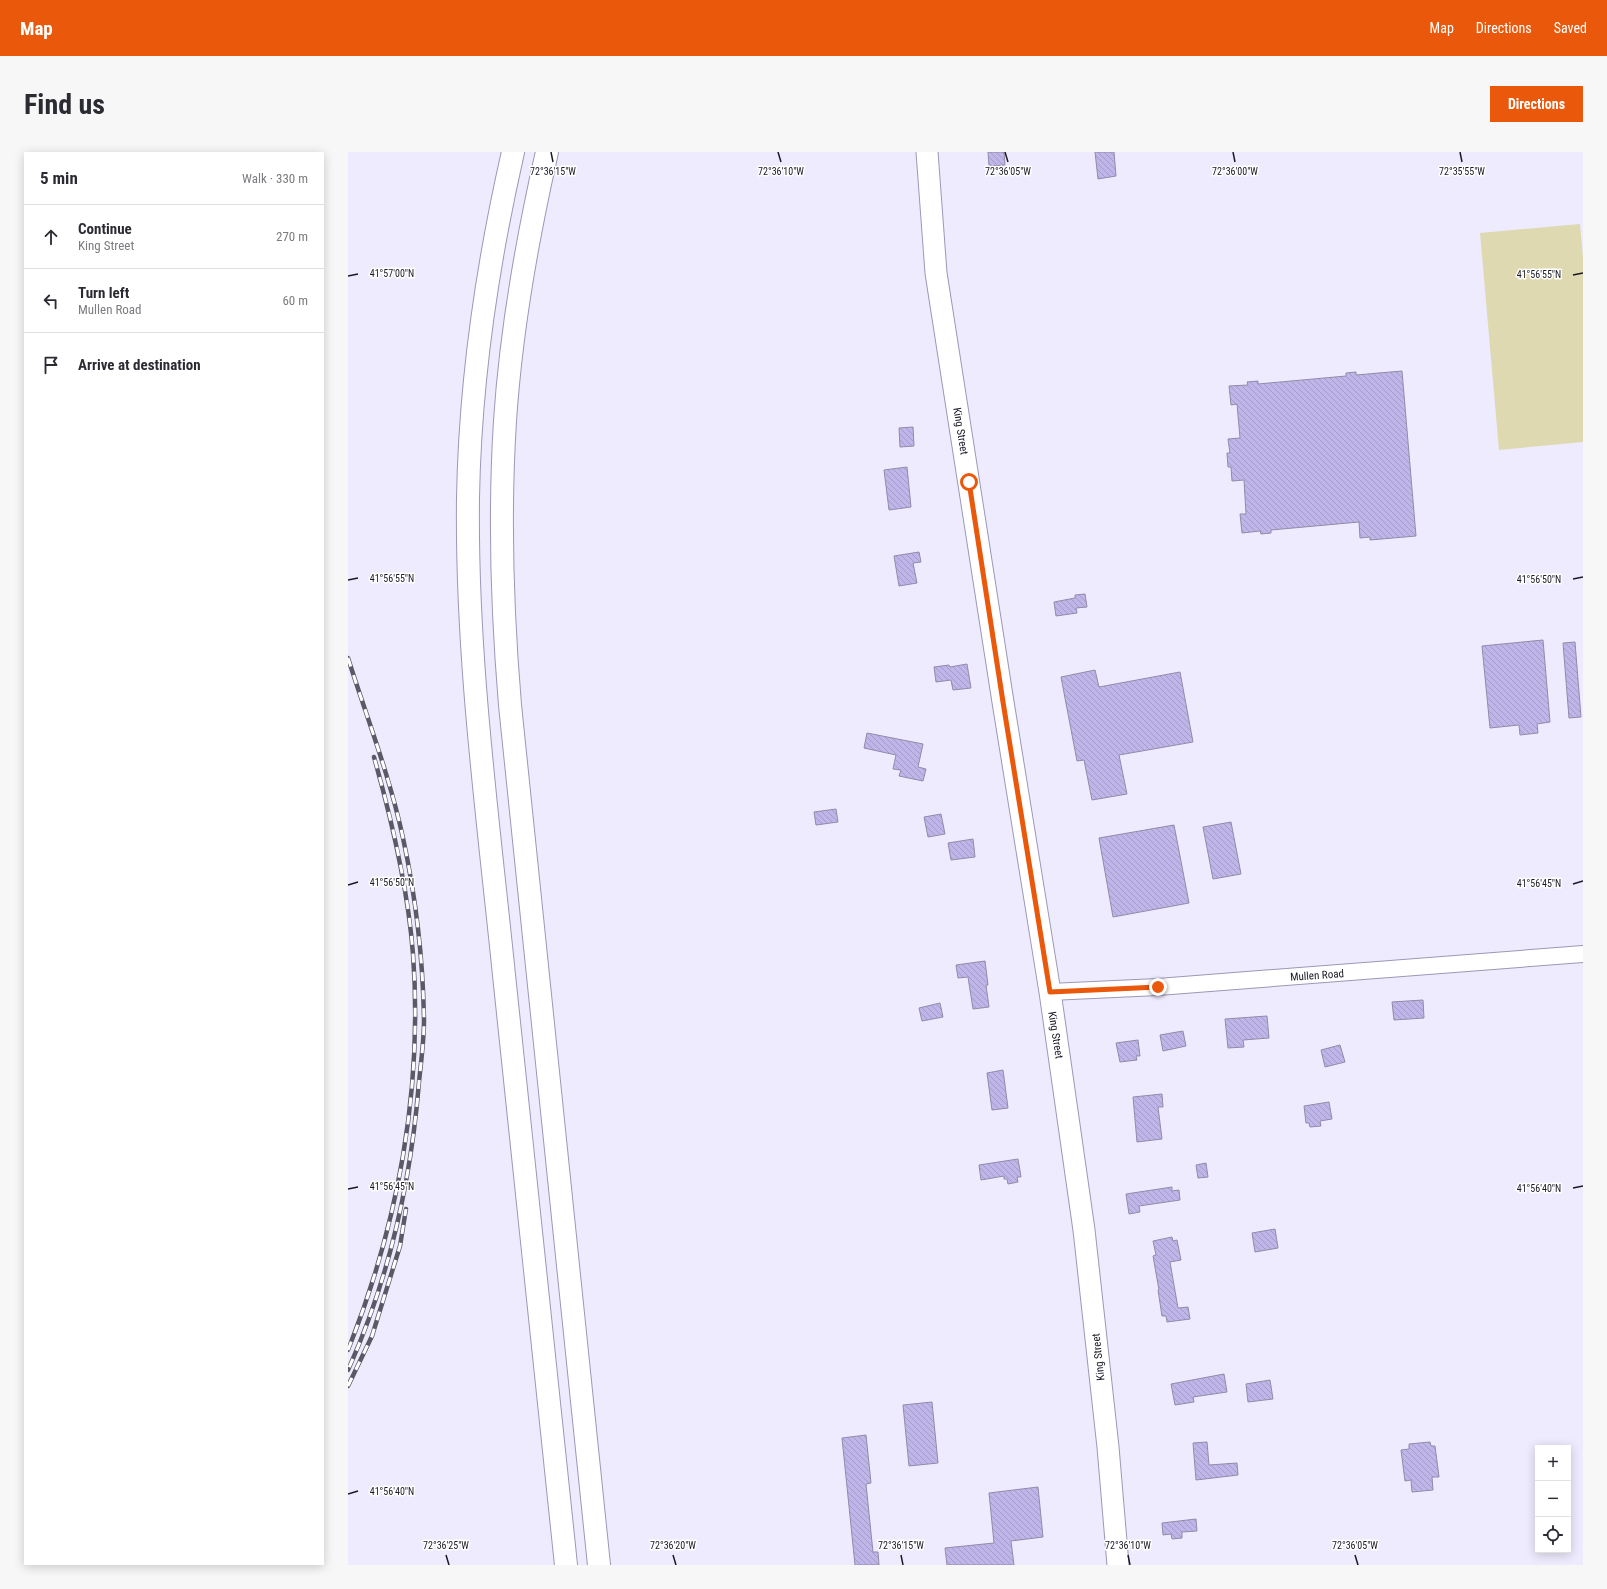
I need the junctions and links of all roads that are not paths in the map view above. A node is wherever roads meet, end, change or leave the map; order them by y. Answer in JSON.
{"nodes":[{"id":1,"x":513,"y":152,"type":"edge"},
{"id":2,"x":547,"y":152,"type":"edge"},
{"id":3,"x":927,"y":152,"type":"edge"},
{"id":4,"x":1583,"y":954,"type":"edge"},
{"id":5,"x":1050,"y":992,"type":"junction"},
{"id":6,"x":566,"y":1565,"type":"edge"},
{"id":7,"x":599,"y":1565,"type":"edge"},
{"id":8,"x":1118,"y":1565,"type":"edge"}],
"edges":[{"from":1,"to":6,"type":"highway"},
{"from":2,"to":7,"type":"highway"},
{"from":3,"to":5,"type":"main road","name":"King Street"},
{"from":4,"to":5,"type":"street","name":"Mullen Road"},
{"from":5,"to":8,"type":"main road","name":"King Street"}]}
